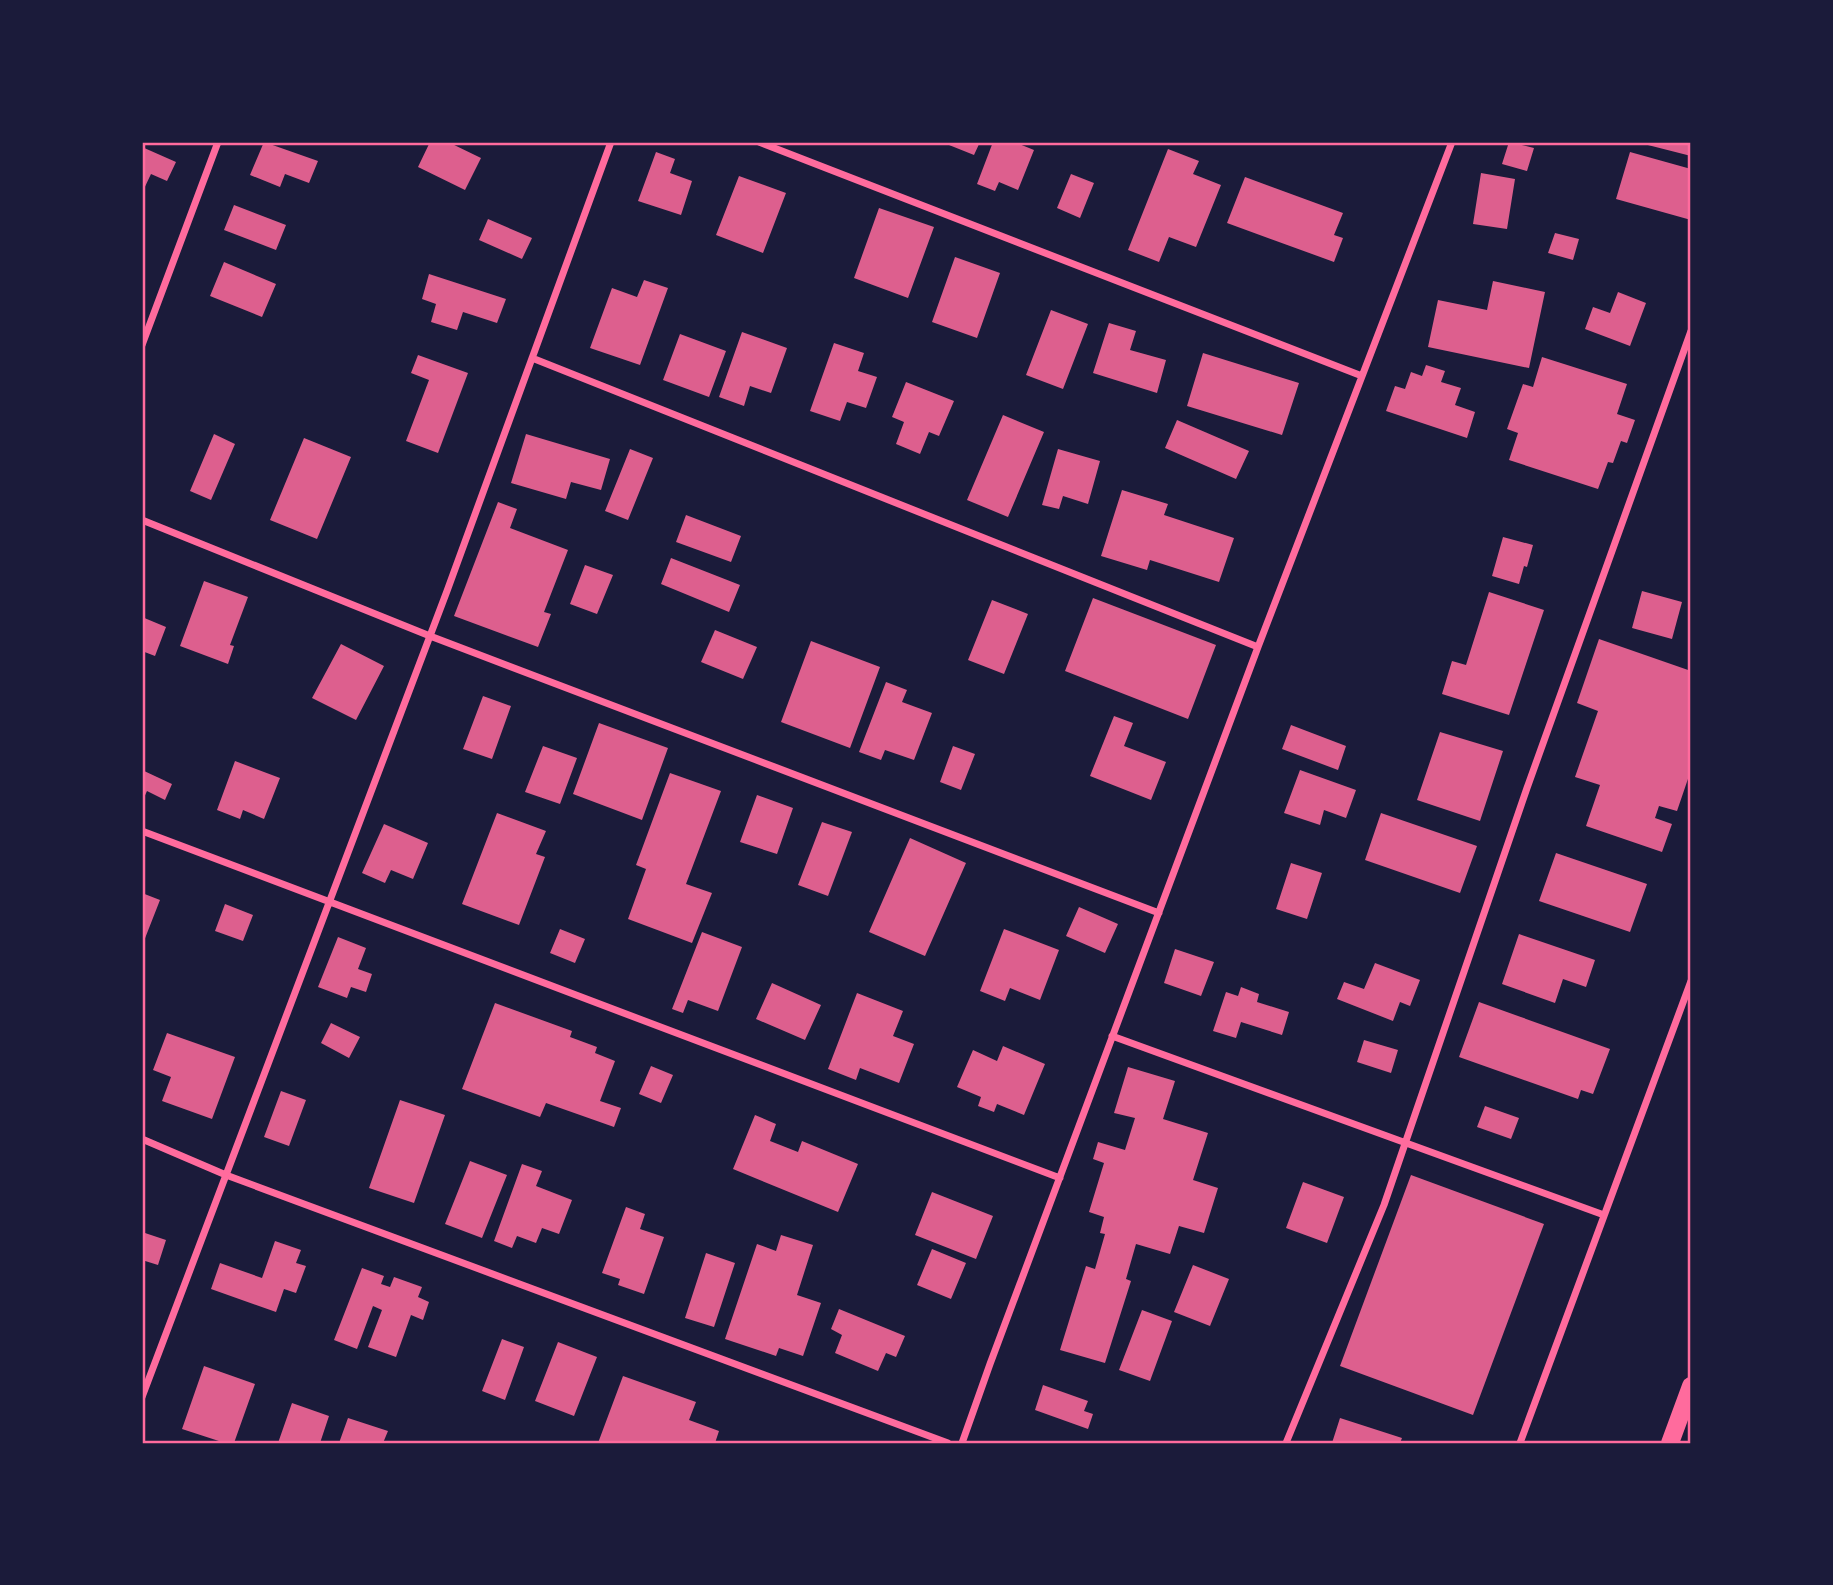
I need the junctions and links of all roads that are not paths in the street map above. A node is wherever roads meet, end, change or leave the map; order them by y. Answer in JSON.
{"nodes":[{"id":1,"x":218,"y":142,"type":"edge"},
{"id":2,"x":611,"y":142,"type":"edge"},
{"id":3,"x":759,"y":142,"type":"edge"},
{"id":4,"x":1452,"y":142,"type":"edge"},
{"id":5,"x":1691,"y":331,"type":"edge"},
{"id":6,"x":142,"y":345,"type":"edge"},
{"id":7,"x":532,"y":358,"type":"junction"},
{"id":8,"x":1362,"y":376,"type":"junction"},
{"id":9,"x":142,"y":520,"type":"edge"},
{"id":10,"x":430,"y":636,"type":"junction"},
{"id":11,"x":1258,"y":647,"type":"junction"},
{"id":12,"x":142,"y":831,"type":"edge"},
{"id":13,"x":330,"y":903,"type":"junction"},
{"id":14,"x":1159,"y":913,"type":"junction"},
{"id":15,"x":1691,"y":981,"type":"edge"},
{"id":16,"x":1112,"y":1037,"type":"junction"},
{"id":17,"x":142,"y":1139,"type":"edge"},
{"id":18,"x":1405,"y":1143,"type":"junction"},
{"id":19,"x":226,"y":1175,"type":"junction"},
{"id":20,"x":1060,"y":1178,"type":"junction"},
{"id":21,"x":1604,"y":1215,"type":"junction"},
{"id":22,"x":1691,"y":1386,"type":"edge"},
{"id":23,"x":142,"y":1397,"type":"edge"},
{"id":24,"x":948,"y":1443,"type":"edge"},
{"id":25,"x":962,"y":1443,"type":"edge"},
{"id":26,"x":1286,"y":1443,"type":"edge"},
{"id":27,"x":1520,"y":1443,"type":"edge"},
{"id":28,"x":1670,"y":1443,"type":"edge"}],
"edges":[{"from":1,"to":6,"type":"street"},
{"from":2,"to":7,"type":"street"},
{"from":3,"to":8,"type":"street"},
{"from":4,"to":8,"type":"street"},
{"from":5,"to":18,"type":"street"},
{"from":7,"to":10,"type":"street"},
{"from":7,"to":11,"type":"street"},
{"from":8,"to":11,"type":"street"},
{"from":9,"to":10,"type":"street"},
{"from":10,"to":13,"type":"street"},
{"from":10,"to":14,"type":"street"},
{"from":11,"to":14,"type":"street"},
{"from":12,"to":13,"type":"street"},
{"from":13,"to":19,"type":"street"},
{"from":13,"to":20,"type":"street"},
{"from":14,"to":16,"type":"street"},
{"from":15,"to":21,"type":"street"},
{"from":16,"to":18,"type":"street"},
{"from":16,"to":20,"type":"street"},
{"from":17,"to":19,"type":"street"},
{"from":18,"to":21,"type":"street"},
{"from":18,"to":26,"type":"street"},
{"from":19,"to":23,"type":"street"},
{"from":19,"to":24,"type":"street"},
{"from":20,"to":25,"type":"street"},
{"from":21,"to":27,"type":"street"},
{"from":22,"to":28,"type":"main road"}]}
